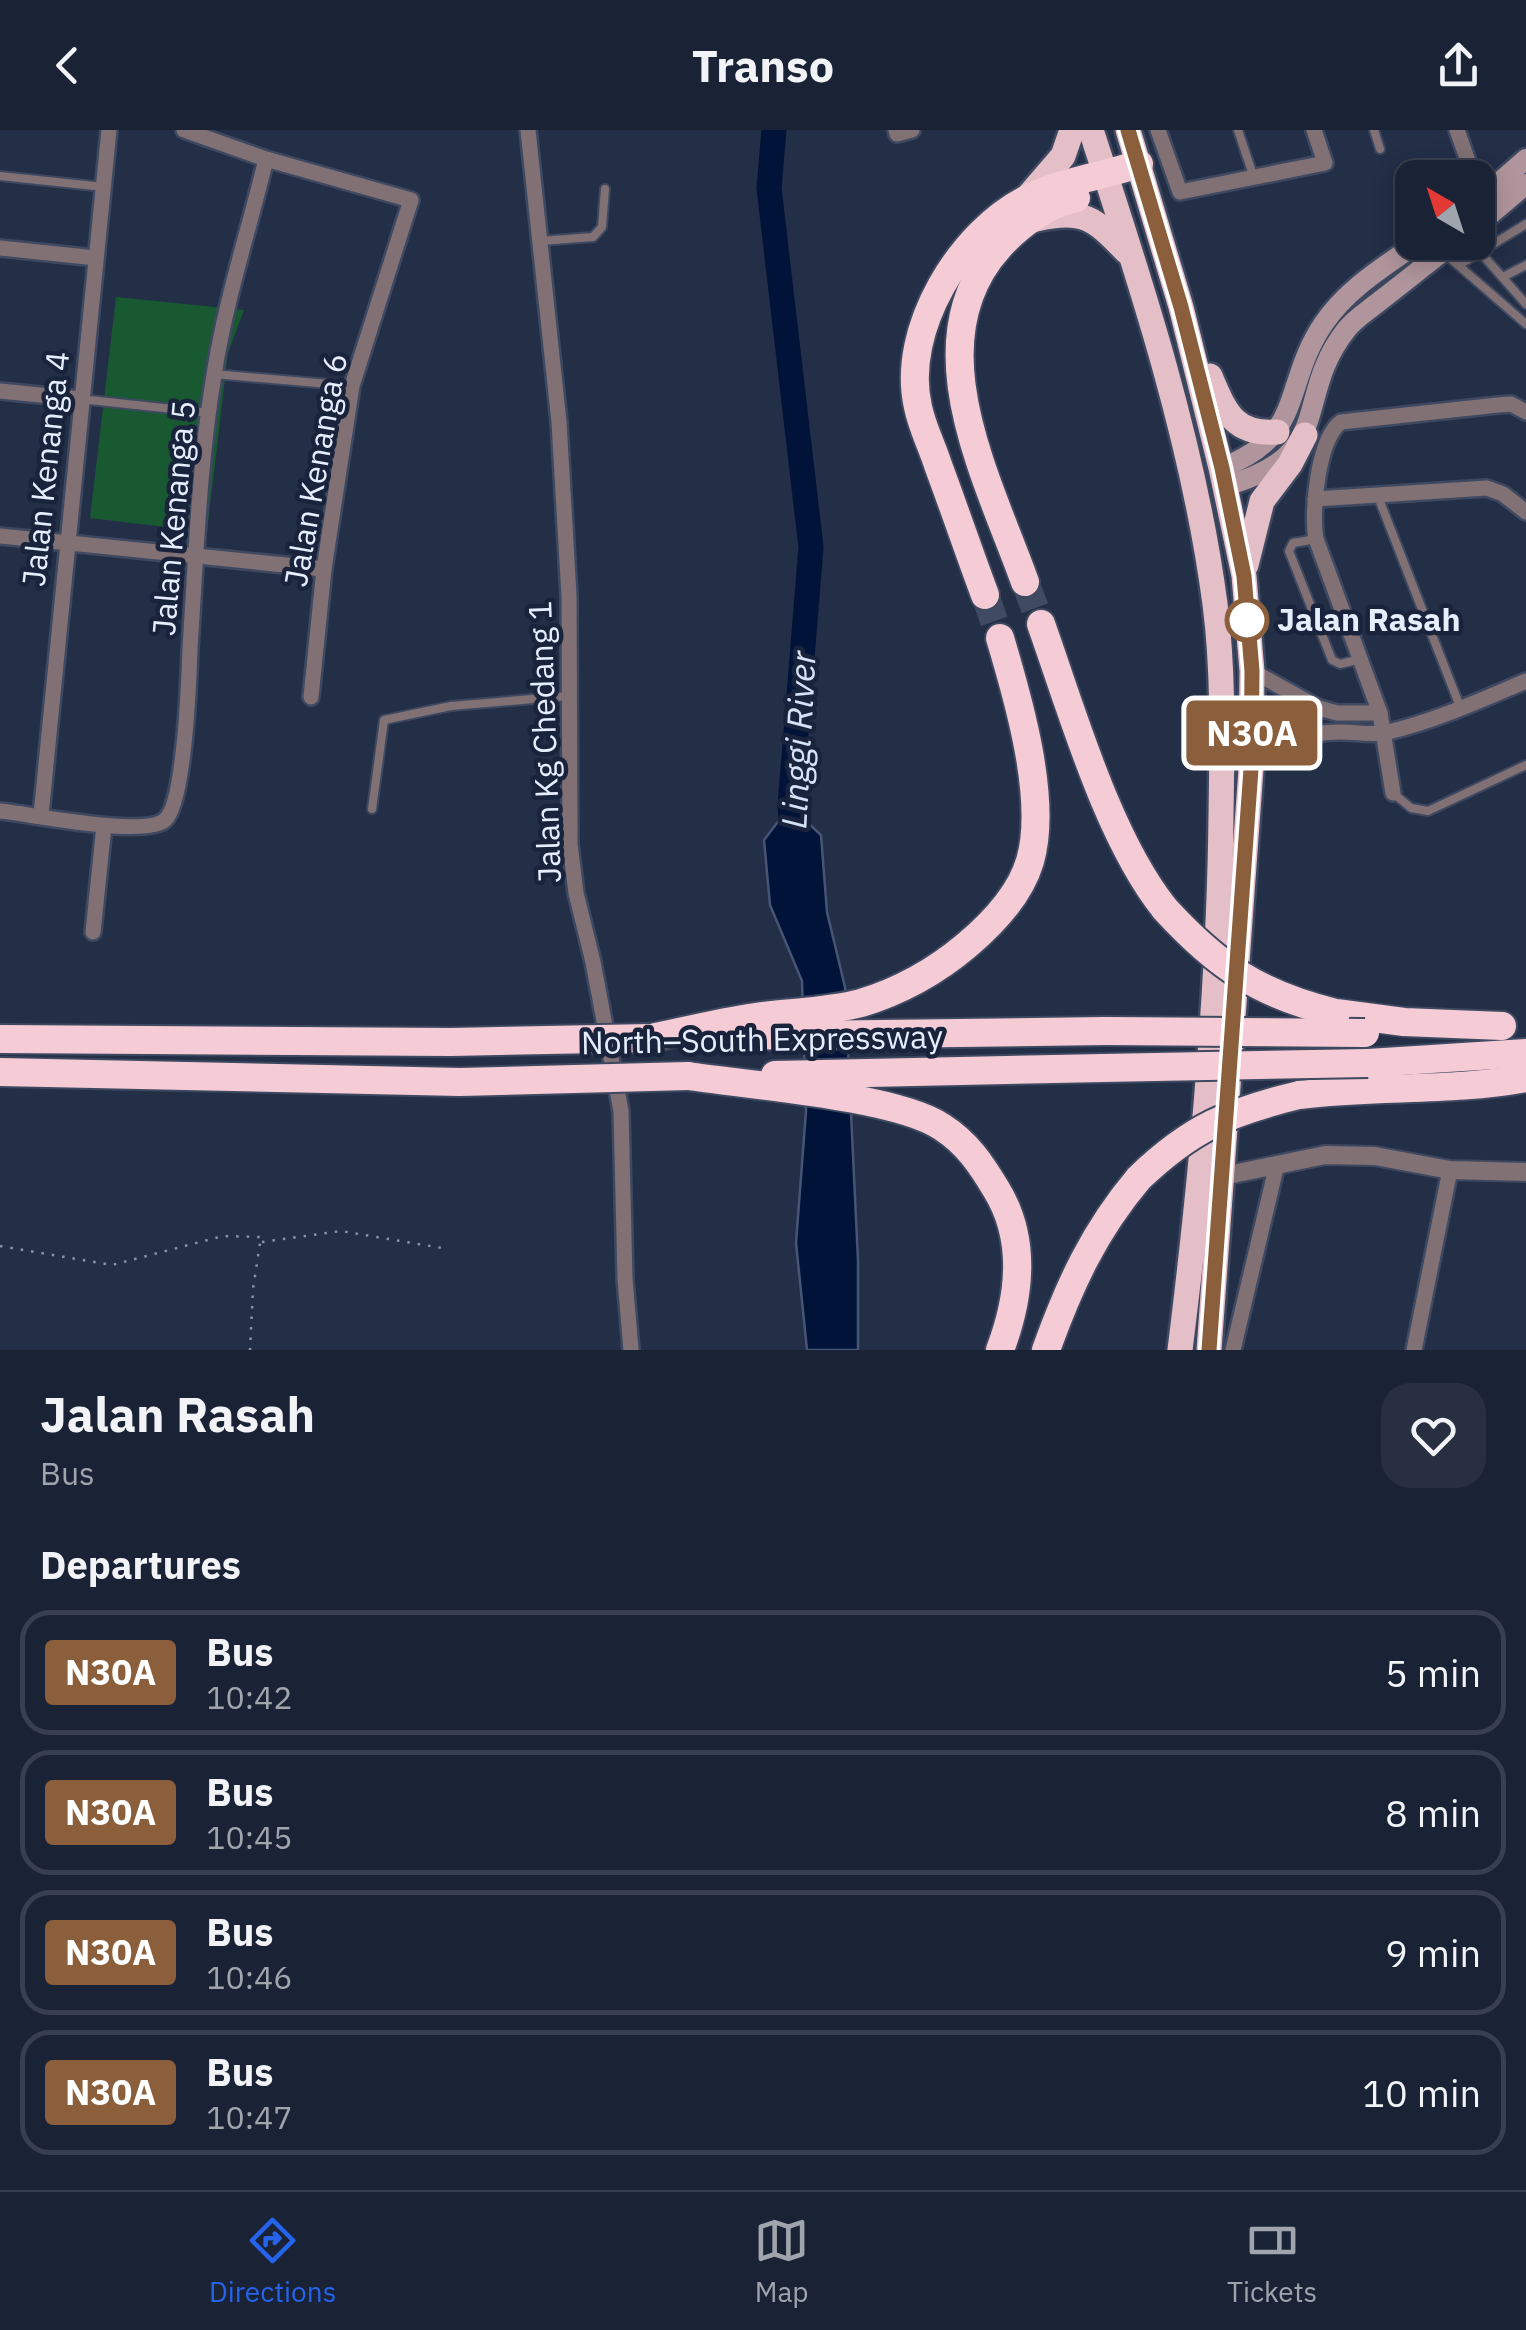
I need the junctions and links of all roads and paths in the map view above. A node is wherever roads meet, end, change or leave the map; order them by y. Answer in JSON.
{"nodes":[{"id":1,"x":110,"y":130,"type":"edge"},
{"id":2,"x":184,"y":130,"type":"edge"},
{"id":3,"x":528,"y":130,"type":"edge"},
{"id":4,"x":896,"y":130,"type":"edge"},
{"id":5,"x":912,"y":130,"type":"edge"},
{"id":6,"x":1072,"y":130,"type":"edge"},
{"id":7,"x":1091,"y":130,"type":"edge"},
{"id":8,"x":1128,"y":130,"type":"edge"},
{"id":9,"x":1158,"y":130,"type":"edge"},
{"id":10,"x":1238,"y":130,"type":"edge"},
{"id":11,"x":1314,"y":130,"type":"edge"},
{"id":12,"x":1374,"y":130,"type":"edge"},
{"id":13,"x":1457,"y":130,"type":"edge"},
{"id":14,"x":1380,"y":149,"type":"dead end"},
{"id":15,"x":266,"y":160,"type":"junction"},
{"id":16,"x":1467,"y":160,"type":"edge"},
{"id":17,"x":1526,"y":160,"type":"edge"},
{"id":18,"x":1141,"y":172,"type":"junction"},
{"id":19,"x":0,"y":176,"type":"edge"},
{"id":20,"x":1254,"y":178,"type":"junction"},
{"id":21,"x":1108,"y":183,"type":"junction"},
{"id":22,"x":1526,"y":184,"type":"edge"},
{"id":23,"x":1495,"y":187,"type":"edge"},
{"id":24,"x":104,"y":188,"type":"junction"},
{"id":25,"x":606,"y":189,"type":"dead end"},
{"id":26,"x":1495,"y":195,"type":"edge"},
{"id":27,"x":1025,"y":211,"type":"junction"},
{"id":28,"x":1526,"y":224,"type":"edge"},
{"id":29,"x":540,"y":240,"type":"junction"},
{"id":30,"x":1495,"y":243,"type":"edge"},
{"id":31,"x":0,"y":248,"type":"edge"},
{"id":32,"x":1130,"y":254,"type":"junction"},
{"id":33,"x":96,"y":258,"type":"junction"},
{"id":34,"x":1395,"y":259,"type":"edge"},
{"id":35,"x":1442,"y":260,"type":"edge"},
{"id":36,"x":1460,"y":260,"type":"edge"},
{"id":37,"x":1487,"y":260,"type":"edge"},
{"id":38,"x":1526,"y":265,"type":"edge"},
{"id":39,"x":1503,"y":277,"type":"junction"},
{"id":40,"x":1526,"y":286,"type":"edge"},
{"id":41,"x":1516,"y":292,"type":"junction"},
{"id":42,"x":1526,"y":304,"type":"edge"},
{"id":43,"x":1181,"y":307,"type":"junction"},
{"id":44,"x":1521,"y":315,"type":"edge"},
{"id":45,"x":1526,"y":324,"type":"edge"},
{"id":46,"x":214,"y":374,"type":"junction"},
{"id":47,"x":352,"y":386,"type":"junction"},
{"id":48,"x":0,"y":391,"type":"edge"},
{"id":49,"x":80,"y":399,"type":"junction"},
{"id":50,"x":1526,"y":412,"type":"edge"},
{"id":51,"x":210,"y":414,"type":"junction"},
{"id":52,"x":1277,"y":432,"type":"junction"},
{"id":53,"x":1305,"y":435,"type":"junction"},
{"id":54,"x":1184,"y":451,"type":"junction"},
{"id":55,"x":1219,"y":478,"type":"junction"},
{"id":56,"x":1377,"y":494,"type":"junction"},
{"id":57,"x":1314,"y":498,"type":"junction"},
{"id":58,"x":1526,"y":512,"type":"edge"},
{"id":59,"x":1199,"y":518,"type":"junction"},
{"id":60,"x":0,"y":536,"type":"edge"},
{"id":61,"x":1316,"y":539,"type":"junction"},
{"id":62,"x":67,"y":543,"type":"junction"},
{"id":63,"x":196,"y":556,"type":"junction"},
{"id":64,"x":324,"y":569,"type":"junction"},
{"id":65,"x":1244,"y":576,"type":"junction"},
{"id":66,"x":1025,"y":582,"type":"tunnel mouth"},
{"id":67,"x":984,"y":595,"type":"tunnel mouth"},
{"id":68,"x":1041,"y":624,"type":"tunnel mouth"},
{"id":69,"x":1000,"y":638,"type":"tunnel mouth"},
{"id":70,"x":1361,"y":658,"type":"junction"},
{"id":71,"x":1252,"y":671,"type":"junction"},
{"id":72,"x":1526,"y":681,"type":"edge"},
{"id":73,"x":311,"y":696,"type":"dead end"},
{"id":74,"x":570,"y":696,"type":"junction"},
{"id":75,"x":1461,"y":709,"type":"junction"},
{"id":76,"x":1380,"y":712,"type":"junction"},
{"id":77,"x":1385,"y":733,"type":"junction"},
{"id":78,"x":1526,"y":764,"type":"edge"},
{"id":79,"x":1251,"y":769,"type":"junction"},
{"id":80,"x":1394,"y":793,"type":"joint"},
{"id":81,"x":372,"y":809,"type":"dead end"},
{"id":82,"x":0,"y":811,"type":"edge"},
{"id":83,"x":40,"y":814,"type":"junction"},
{"id":84,"x":104,"y":826,"type":"junction"},
{"id":85,"x":93,"y":932,"type":"dead end"},
{"id":86,"x":1514,"y":1025,"type":"edge"},
{"id":87,"x":651,"y":1038,"type":"junction"},
{"id":88,"x":0,"y":1039,"type":"edge"},
{"id":89,"x":1526,"y":1053,"type":"edge"},
{"id":90,"x":0,"y":1072,"type":"edge"},
{"id":91,"x":688,"y":1076,"type":"junction"},
{"id":92,"x":1526,"y":1078,"type":"edge"},
{"id":93,"x":1278,"y":1164,"type":"junction"},
{"id":94,"x":1450,"y":1170,"type":"junction"},
{"id":95,"x":1526,"y":1172,"type":"edge"},
{"id":96,"x":1223,"y":1176,"type":"junction"},
{"id":97,"x":260,"y":1242,"type":"junction"},
{"id":98,"x":0,"y":1246,"type":"edge"},
{"id":99,"x":448,"y":1249,"type":"dead end"},
{"id":100,"x":250,"y":1350,"type":"edge"},
{"id":101,"x":631,"y":1350,"type":"edge"},
{"id":102,"x":1000,"y":1350,"type":"edge"},
{"id":103,"x":1046,"y":1350,"type":"edge"},
{"id":104,"x":1180,"y":1350,"type":"edge"},
{"id":105,"x":1209,"y":1350,"type":"edge"},
{"id":106,"x":1234,"y":1350,"type":"edge"},
{"id":107,"x":1414,"y":1350,"type":"edge"}],
"edges":[{"from":1,"to":24,"type":"street","name":"Jalan Kenanga 4"},
{"from":2,"to":15,"type":"street"},
{"from":3,"to":29,"type":"street","name":"Jalan Kg Chedang 1"},
{"from":4,"to":5,"type":"street"},
{"from":6,"to":27,"type":"highway"},
{"from":7,"to":21,"type":"highway"},
{"from":8,"to":18,"type":"highway"},
{"from":9,"to":20,"type":"street"},
{"from":10,"to":20,"type":"lane"},
{"from":11,"to":20,"type":"street"},
{"from":12,"to":14,"type":"lane"},
{"from":13,"to":16,"type":"street"},
{"from":15,"to":46,"type":"street","name":"Jalan Kenanga 5"},
{"from":15,"to":47,"type":"street","name":"Jalan Kenanga 6"},
{"from":17,"to":23,"type":"main road"},
{"from":18,"to":21,"type":"highway"},
{"from":18,"to":43,"type":"highway"},
{"from":19,"to":24,"type":"lane"},
{"from":21,"to":27,"type":"highway"},
{"from":21,"to":32,"type":"highway"},
{"from":22,"to":26,"type":"main road"},
{"from":24,"to":33,"type":"street","name":"Jalan Kenanga 4"},
{"from":25,"to":29,"type":"lane"},
{"from":27,"to":32,"type":"highway"},
{"from":27,"to":66,"type":"highway"},
{"from":27,"to":67,"type":"highway"},
{"from":28,"to":30,"type":"lane"},
{"from":29,"to":74,"type":"street","name":"Jalan Kg Chedang 1"},
{"from":31,"to":33,"type":"street"},
{"from":32,"to":54,"type":"highway"},
{"from":33,"to":49,"type":"street","name":"Jalan Kenanga 4"},
{"from":34,"to":52,"type":"main road"},
{"from":35,"to":53,"type":"main road"},
{"from":36,"to":44,"type":"lane"},
{"from":37,"to":39,"type":"lane"},
{"from":38,"to":39,"type":"lane"},
{"from":39,"to":41,"type":"lane"},
{"from":40,"to":41,"type":"lane"},
{"from":41,"to":42,"type":"lane"},
{"from":43,"to":52,"type":"highway"},
{"from":43,"to":55,"type":"highway"},
{"from":44,"to":45,"type":"lane"},
{"from":46,"to":47,"type":"lane"},
{"from":46,"to":51,"type":"street","name":"Jalan Kenanga 5"},
{"from":47,"to":64,"type":"street","name":"Jalan Kenanga 6"},
{"from":48,"to":49,"type":"street"},
{"from":49,"to":51,"type":"lane"},
{"from":49,"to":62,"type":"street","name":"Jalan Kenanga 4"},
{"from":50,"to":57,"type":"street"},
{"from":51,"to":63,"type":"street","name":"Jalan Kenanga 5"},
{"from":52,"to":55,"type":"main road"},
{"from":53,"to":55,"type":"main road"},
{"from":53,"to":65,"type":"highway"},
{"from":54,"to":55,"type":"highway"},
{"from":54,"to":59,"type":"highway"},
{"from":55,"to":59,"type":"highway"},
{"from":55,"to":65,"type":"highway"},
{"from":56,"to":57,"type":"street"},
{"from":56,"to":58,"type":"street"},
{"from":56,"to":75,"type":"lane"},
{"from":57,"to":61,"type":"street"},
{"from":59,"to":104,"type":"highway"},
{"from":60,"to":62,"type":"street"},
{"from":61,"to":70,"type":"street"},
{"from":61,"to":70,"type":"lane"},
{"from":62,"to":63,"type":"street"},
{"from":62,"to":83,"type":"street","name":"Jalan Kenanga 4"},
{"from":63,"to":64,"type":"street"},
{"from":63,"to":84,"type":"street","name":"Jalan Kenanga 5"},
{"from":64,"to":73,"type":"street","name":"Jalan Kenanga 6"},
{"from":65,"to":71,"type":"highway"},
{"from":68,"to":86,"type":"highway","bridge":true},
{"from":69,"to":87,"type":"highway"},
{"from":70,"to":76,"type":"street"},
{"from":71,"to":76,"type":"street"},
{"from":71,"to":79,"type":"highway"},
{"from":72,"to":75,"type":"street"},
{"from":74,"to":81,"type":"lane"},
{"from":74,"to":101,"type":"street","name":"Jalan Kg Chedang 1"},
{"from":75,"to":77,"type":"street"},
{"from":76,"to":77,"type":"street"},
{"from":77,"to":79,"type":"street"},
{"from":77,"to":80,"type":"street"},
{"from":78,"to":80,"type":"lane"},
{"from":79,"to":96,"type":"highway"},
{"from":82,"to":83,"type":"street"},
{"from":83,"to":84,"type":"street"},
{"from":84,"to":85,"type":"street"},
{"from":86,"to":87,"type":"highway","name":"North–South Expressway","bridge":true},
{"from":87,"to":88,"type":"highway","name":"North–South Expressway","bridge":true},
{"from":89,"to":91,"type":"highway","name":"North–South Expressway","bridge":true},
{"from":90,"to":91,"type":"highway","name":"North–South Expressway","bridge":true},
{"from":91,"to":102,"type":"highway"},
{"from":92,"to":103,"type":"highway","bridge":true},
{"from":93,"to":94,"type":"street"},
{"from":93,"to":96,"type":"street"},
{"from":93,"to":106,"type":"street"},
{"from":94,"to":95,"type":"street"},
{"from":94,"to":107,"type":"street"},
{"from":96,"to":105,"type":"highway"},
{"from":97,"to":98,"type":"path"},
{"from":97,"to":99,"type":"path"},
{"from":97,"to":100,"type":"path"}]}
